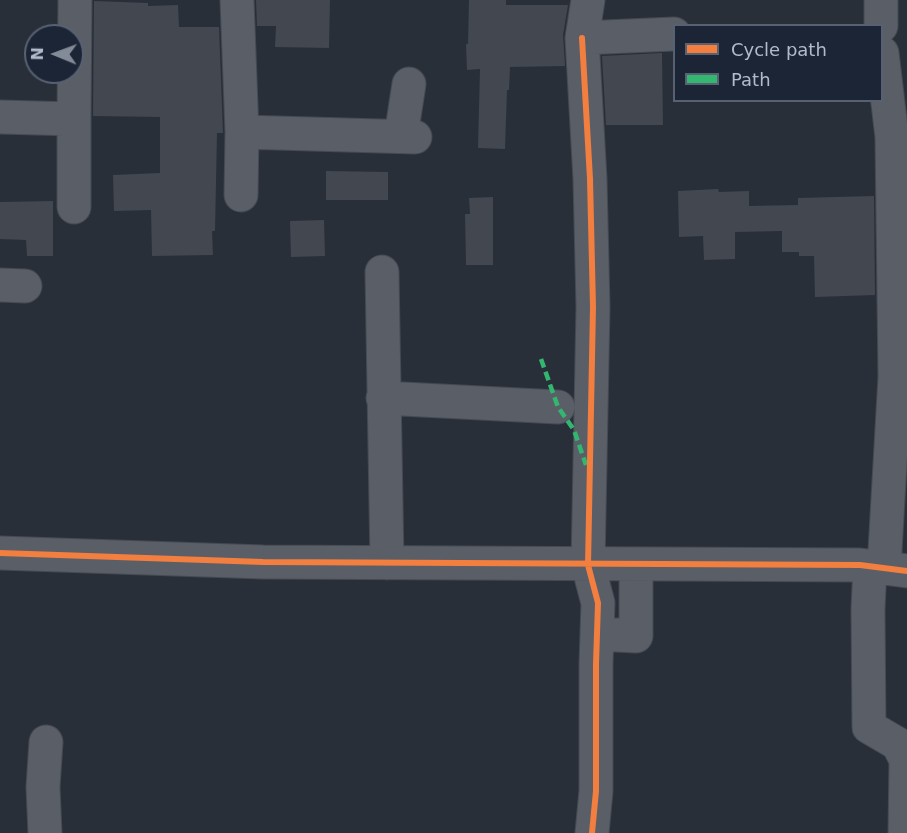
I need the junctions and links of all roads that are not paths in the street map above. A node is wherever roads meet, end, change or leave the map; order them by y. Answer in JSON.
{"nodes":[{"id":1,"x":75,"y":0,"type":"edge"},
{"id":2,"x":237,"y":0,"type":"edge"},
{"id":3,"x":588,"y":0,"type":"edge"},
{"id":4,"x":881,"y":0,"type":"edge"},
{"id":5,"x":881,"y":24,"type":"edge"},
{"id":6,"x":673,"y":34,"type":"edge"},
{"id":7,"x":582,"y":38,"type":"junction"},
{"id":8,"x":883,"y":61,"type":"edge"},
{"id":9,"x":410,"y":84,"type":"dead end"},
{"id":10,"x":0,"y":117,"type":"edge"},
{"id":11,"x":74,"y":119,"type":"junction"},
{"id":12,"x":242,"y":132,"type":"junction"},
{"id":13,"x":241,"y":195,"type":"dead end"},
{"id":14,"x":74,"y":207,"type":"dead end"},
{"id":15,"x":382,"y":272,"type":"dead end"},
{"id":16,"x":382,"y":398,"type":"junction"},
{"id":17,"x":558,"y":407,"type":"dead end"},
{"id":18,"x":0,"y":553,"type":"edge"},
{"id":19,"x":387,"y":563,"type":"junction"},
{"id":20,"x":588,"y":565,"type":"junction"},
{"id":21,"x":636,"y":565,"type":"junction"},
{"id":22,"x":887,"y":568,"type":"edge"},
{"id":23,"x":597,"y":634,"type":"junction"},
{"id":24,"x":46,"y":742,"type":"dead end"},
{"id":25,"x":906,"y":814,"type":"edge"},
{"id":26,"x":45,"y":833,"type":"edge"},
{"id":27,"x":592,"y":833,"type":"edge"}],
"edges":[{"from":1,"to":11,"type":"street"},
{"from":2,"to":12,"type":"street"},
{"from":3,"to":7,"type":"street"},
{"from":4,"to":5,"type":"street"},
{"from":6,"to":7,"type":"street"},
{"from":7,"to":20,"type":"street"},
{"from":8,"to":22,"type":"street"},
{"from":9,"to":12,"type":"street"},
{"from":10,"to":11,"type":"street"},
{"from":11,"to":14,"type":"street"},
{"from":12,"to":13,"type":"street"},
{"from":15,"to":16,"type":"street"},
{"from":16,"to":17,"type":"street"},
{"from":16,"to":19,"type":"street"},
{"from":18,"to":19,"type":"street"},
{"from":19,"to":20,"type":"street"},
{"from":20,"to":21,"type":"street"},
{"from":20,"to":23,"type":"street"},
{"from":21,"to":22,"type":"street"},
{"from":21,"to":23,"type":"street"},
{"from":22,"to":25,"type":"street"},
{"from":23,"to":27,"type":"street"},
{"from":24,"to":26,"type":"street"}]}
